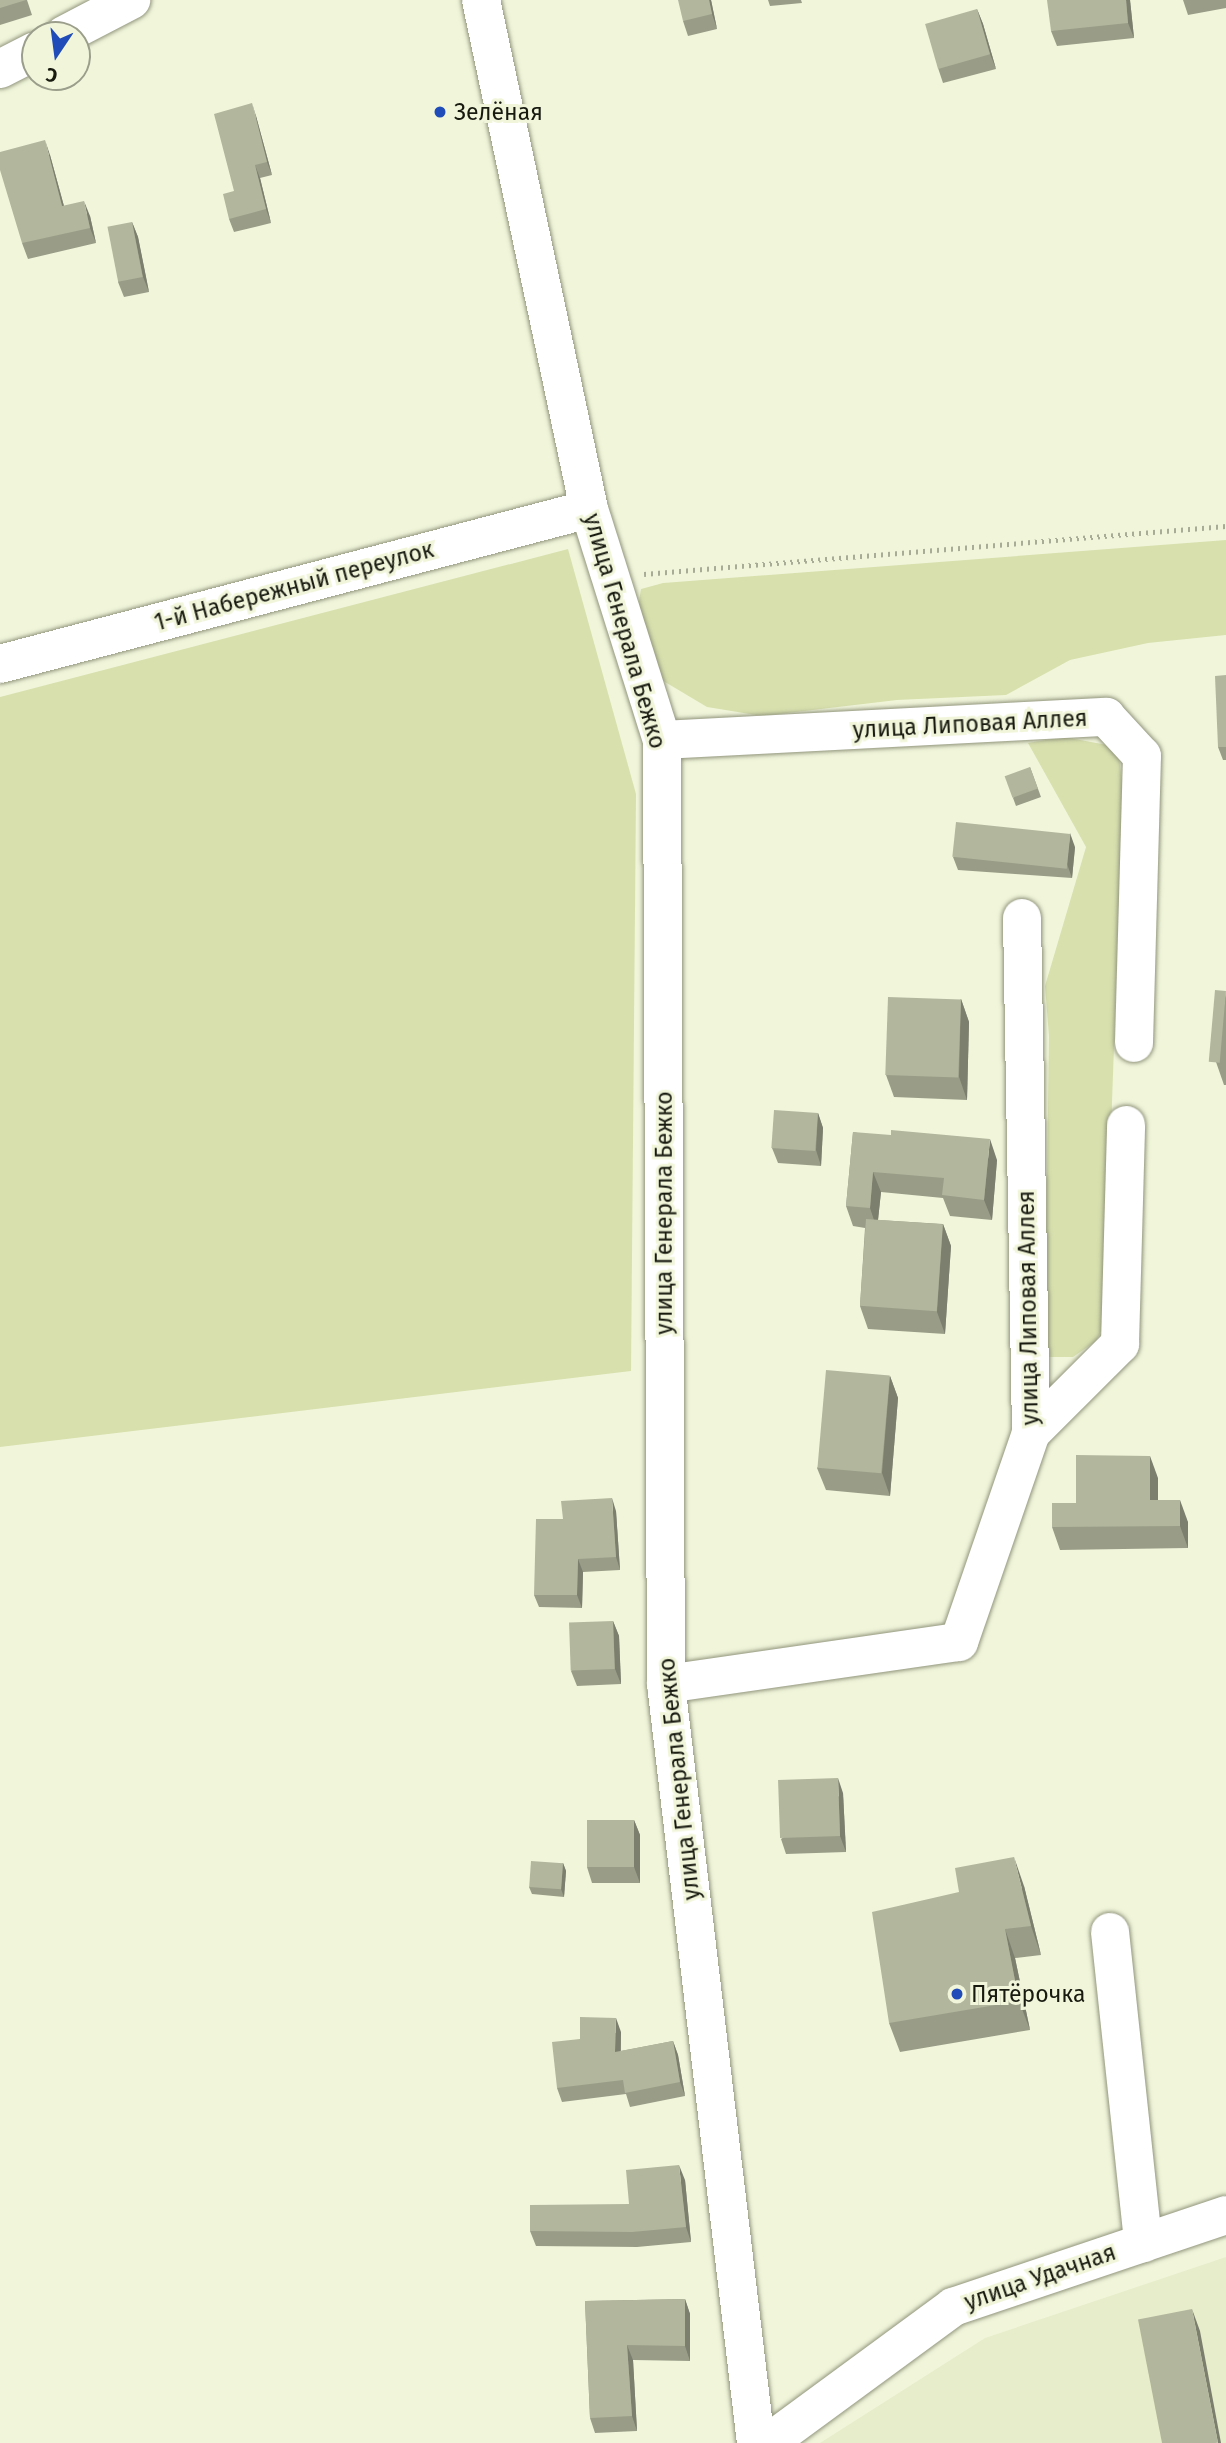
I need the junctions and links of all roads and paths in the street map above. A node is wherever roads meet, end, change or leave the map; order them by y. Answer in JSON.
{"nodes":[{"id":1,"x":131,"y":0,"type":"edge"},
{"id":2,"x":481,"y":0,"type":"edge"},
{"id":3,"x":91,"y":21,"type":"edge"},
{"id":4,"x":21,"y":58,"type":"edge"},
{"id":5,"x":0,"y":69,"type":"edge"},
{"id":6,"x":589,"y":509,"type":"junction"},
{"id":7,"x":1226,"y":526,"type":"edge"},
{"id":8,"x":617,"y":591,"type":"junction"},
{"id":9,"x":0,"y":664,"type":"edge"},
{"id":10,"x":662,"y":740,"type":"junction"},
{"id":11,"x":1022,"y":918,"type":"dead end"},
{"id":12,"x":1134,"y":1043,"type":"dead end"},
{"id":13,"x":1126,"y":1125,"type":"dead end"},
{"id":14,"x":1031,"y":1433,"type":"junction"},
{"id":15,"x":666,"y":1684,"type":"junction"},
{"id":16,"x":1110,"y":1932,"type":"dead end"},
{"id":17,"x":1226,"y":2215,"type":"edge"},
{"id":18,"x":1143,"y":2243,"type":"junction"},
{"id":19,"x":755,"y":2443,"type":"edge"},
{"id":20,"x":768,"y":2443,"type":"edge"}],
"edges":[{"from":1,"to":3,"type":"street"},
{"from":2,"to":6,"type":"street","name":"улица Генерала Бежко"},
{"from":4,"to":5,"type":"street"},
{"from":6,"to":8,"type":"street","name":"улица Генерала Бежко"},
{"from":6,"to":9,"type":"street","name":"1-й Набережный переулок"},
{"from":7,"to":8,"type":"path"},
{"from":8,"to":10,"type":"street","name":"улица Генерала Бежко"},
{"from":10,"to":12,"type":"street","name":"улица Липовая Аллея"},
{"from":10,"to":15,"type":"street","name":"улица Генерала Бежко"},
{"from":11,"to":14,"type":"street","name":"улица Липовая Аллея"},
{"from":13,"to":14,"type":"street"},
{"from":14,"to":15,"type":"street","name":"улица Липовая Аллея"},
{"from":15,"to":19,"type":"street","name":"улица Генерала Бежко"},
{"from":16,"to":18,"type":"street"},
{"from":17,"to":18,"type":"street","name":"улица Удачная"},
{"from":18,"to":20,"type":"street","name":"улица Удачная"}]}
